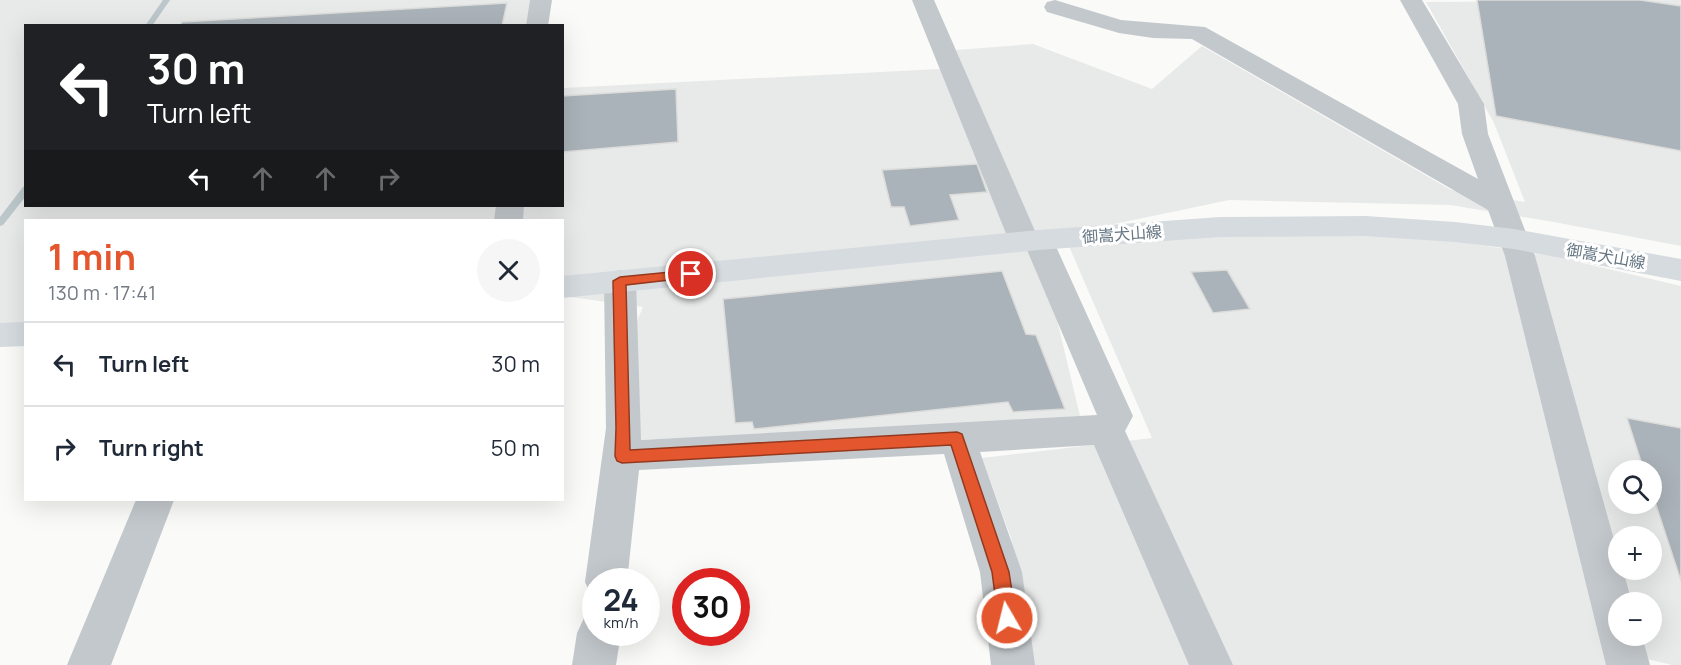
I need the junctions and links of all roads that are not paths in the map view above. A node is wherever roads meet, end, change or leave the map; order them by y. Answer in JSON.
{"nodes":[{"id":1,"x":541,"y":0,"type":"edge"},
{"id":2,"x":924,"y":0,"type":"edge"},
{"id":3,"x":1411,"y":0,"type":"edge"},
{"id":4,"x":1055,"y":7,"type":"dead end"},
{"id":5,"x":537,"y":24,"type":"edge"},
{"id":6,"x":1500,"y":204,"type":"junction"},
{"id":7,"x":1514,"y":239,"type":"junction"},
{"id":8,"x":1031,"y":241,"type":"junction"},
{"id":9,"x":1681,"y":270,"type":"edge"},
{"id":10,"x":620,"y":281,"type":"junction"},
{"id":11,"x":564,"y":287,"type":"edge"},
{"id":12,"x":24,"y":334,"type":"edge"},
{"id":13,"x":0,"y":335,"type":"edge"},
{"id":14,"x":1106,"y":430,"type":"junction"},
{"id":15,"x":957,"y":438,"type":"junction"},
{"id":16,"x":622,"y":456,"type":"junction"},
{"id":17,"x":155,"y":501,"type":"edge"},
{"id":18,"x":608,"y":568,"type":"edge"},
{"id":19,"x":1608,"y":592,"type":"edge"},
{"id":20,"x":597,"y":646,"type":"edge"},
{"id":21,"x":1623,"y":646,"type":"edge"},
{"id":22,"x":89,"y":665,"type":"edge"},
{"id":23,"x":594,"y":665,"type":"edge"},
{"id":24,"x":1013,"y":665,"type":"edge"},
{"id":25,"x":1211,"y":665,"type":"edge"},
{"id":26,"x":1628,"y":665,"type":"edge"}],
"edges":[{"from":1,"to":5,"type":"street"},
{"from":2,"to":8,"type":"street"},
{"from":3,"to":6,"type":"street"},
{"from":4,"to":6,"type":"street"},
{"from":6,"to":7,"type":"street"},
{"from":7,"to":8,"type":"main road","name":"御嵩犬山線"},
{"from":7,"to":9,"type":"main road","name":"御嵩犬山線"},
{"from":7,"to":19,"type":"street"},
{"from":8,"to":10,"type":"main road","name":"御嵩犬山線"},
{"from":8,"to":14,"type":"street"},
{"from":10,"to":11,"type":"main road","name":"御嵩犬山線"},
{"from":10,"to":16,"type":"street"},
{"from":12,"to":13,"type":"main road"},
{"from":14,"to":15,"type":"street"},
{"from":14,"to":25,"type":"street"},
{"from":15,"to":16,"type":"street"},
{"from":15,"to":24,"type":"street"},
{"from":16,"to":18,"type":"street"},
{"from":17,"to":22,"type":"street"},
{"from":20,"to":23,"type":"street"},
{"from":21,"to":26,"type":"street"}]}
